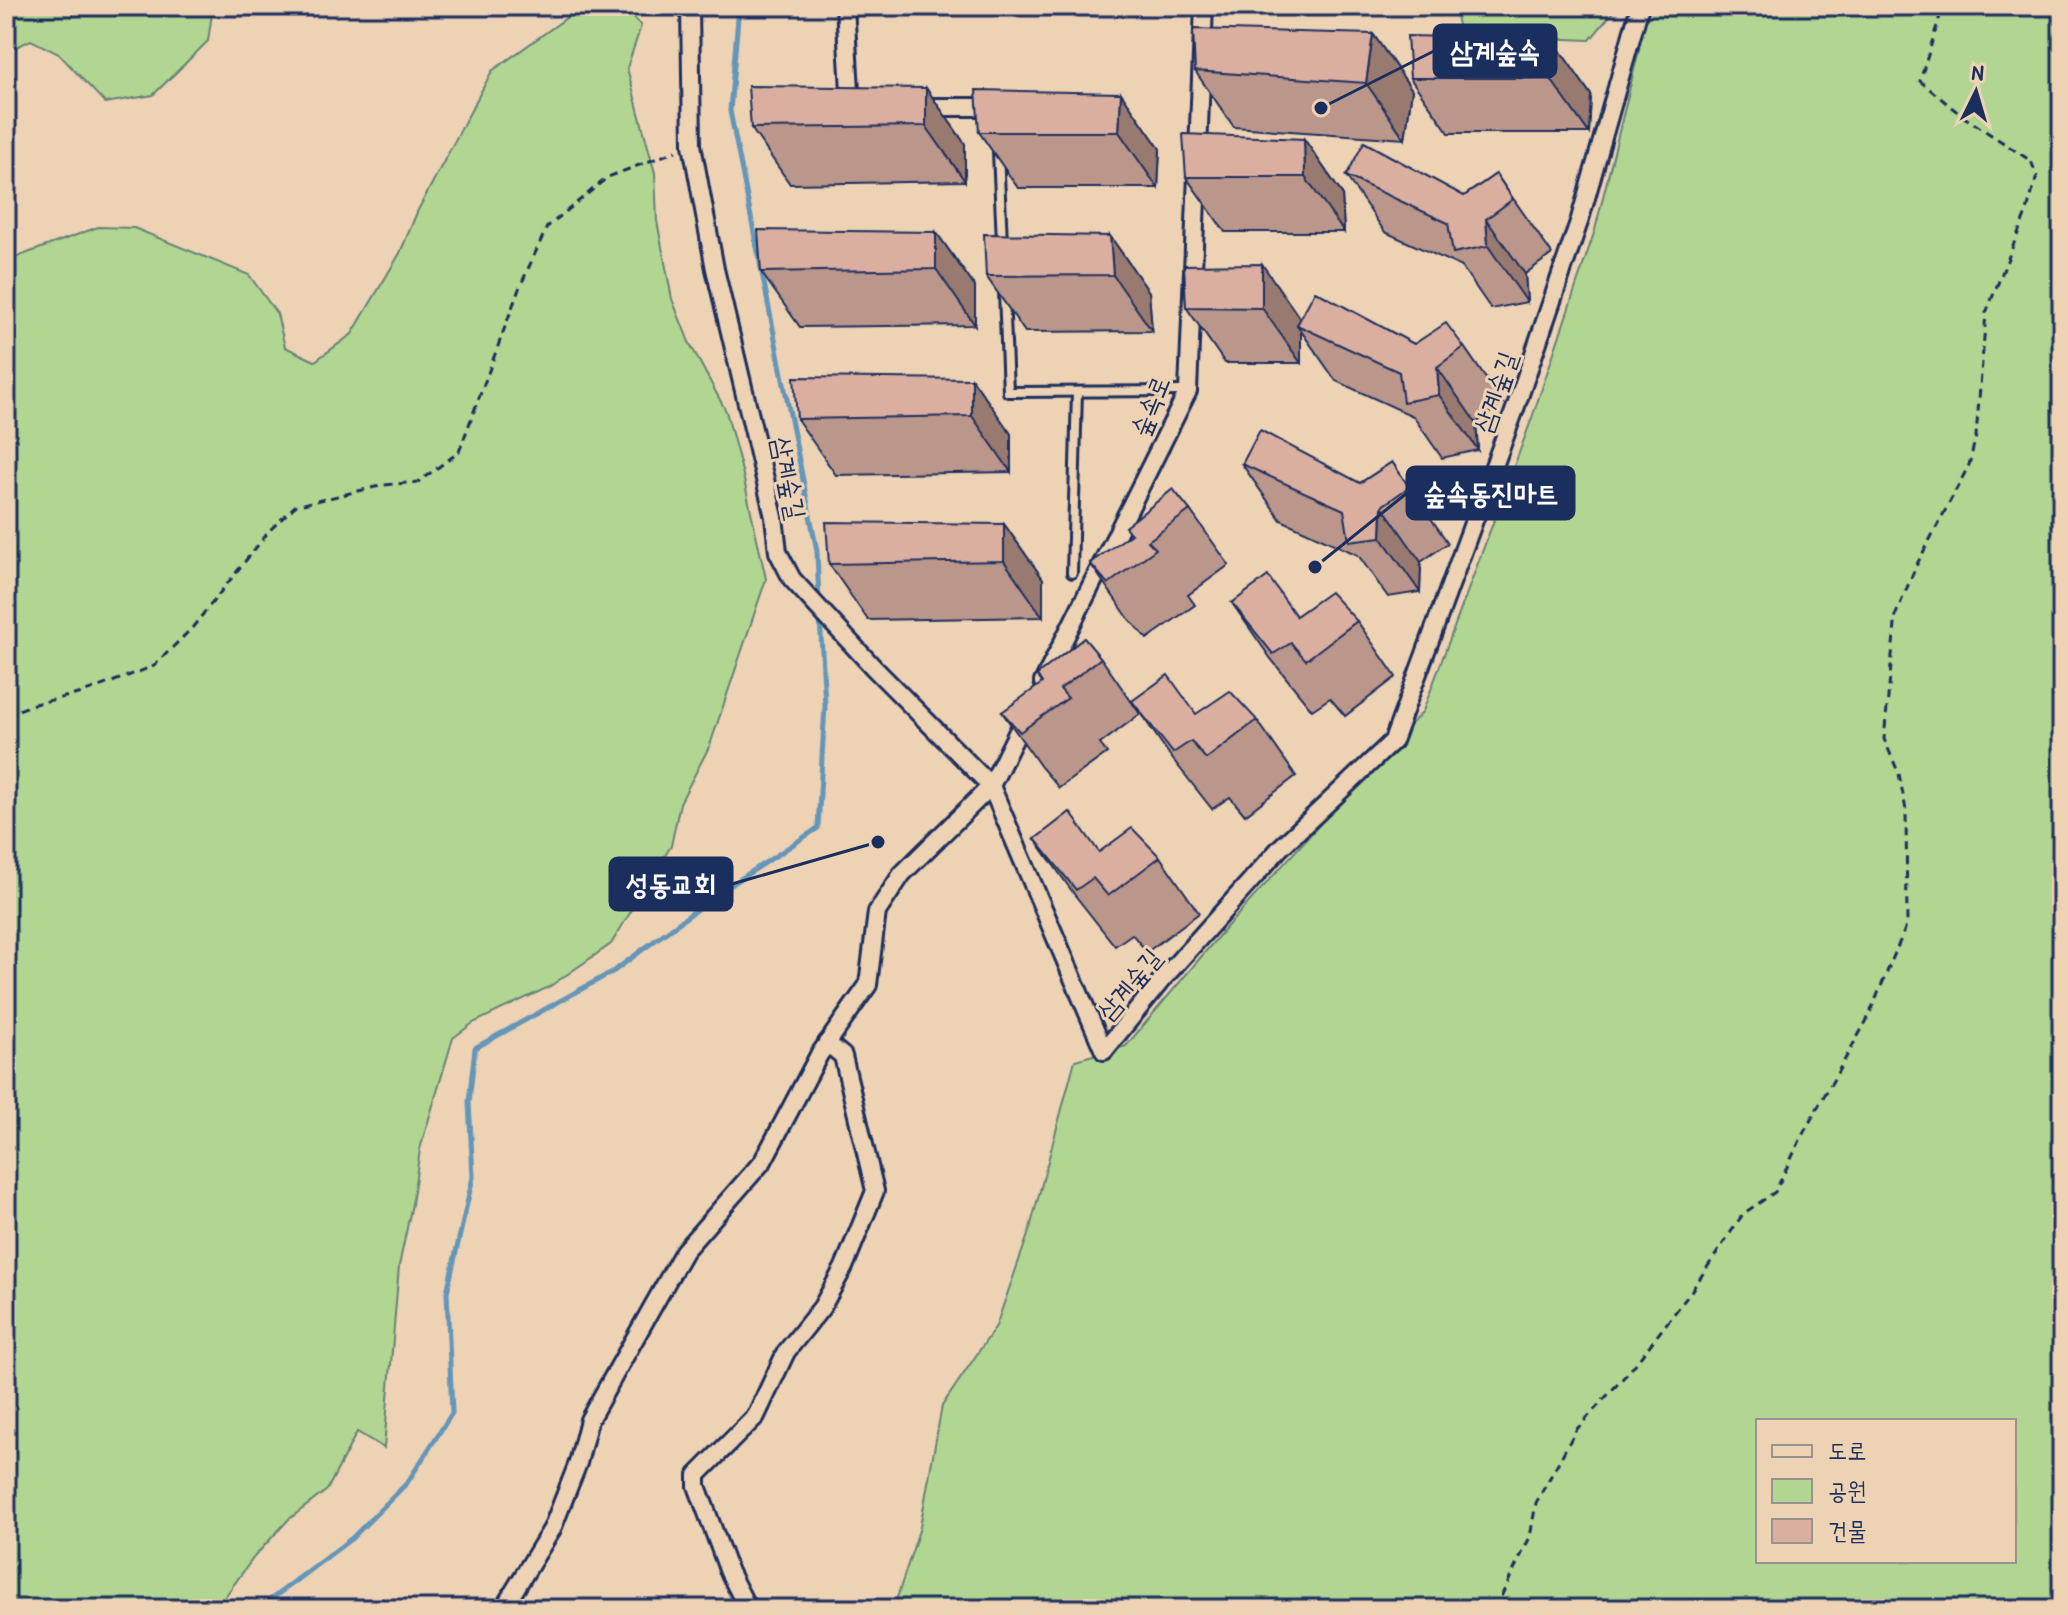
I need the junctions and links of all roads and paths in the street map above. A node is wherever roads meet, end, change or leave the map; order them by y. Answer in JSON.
{"nodes":[{"id":1,"x":690,"y":6,"type":"edge"},
{"id":2,"x":845,"y":6,"type":"edge"},
{"id":3,"x":1204,"y":6,"type":"edge"},
{"id":4,"x":1640,"y":6,"type":"edge"},
{"id":5,"x":1943,"y":6,"type":"edge"},
{"id":6,"x":865,"y":108,"type":"edge"},
{"id":7,"x":894,"y":108,"type":"edge"},
{"id":8,"x":996,"y":115,"type":"edge"},
{"id":9,"x":997,"y":139,"type":"edge"},
{"id":10,"x":692,"y":145,"type":"junction"},
{"id":11,"x":1002,"y":250,"type":"edge"},
{"id":12,"x":1004,"y":281,"type":"edge"},
{"id":13,"x":1188,"y":391,"type":"junction"},
{"id":14,"x":1077,"y":392,"type":"junction"},
{"id":15,"x":1072,"y":573,"type":"dead end"},
{"id":16,"x":6,"y":715,"type":"edge"},
{"id":17,"x":991,"y":786,"type":"junction"},
{"id":18,"x":827,"y":1043,"type":"junction"},
{"id":19,"x":503,"y":1609,"type":"edge"},
{"id":20,"x":748,"y":1609,"type":"edge"},
{"id":21,"x":1495,"y":1609,"type":"edge"}],
"edges":[{"from":1,"to":10,"type":"street","name":"삼계숲길"},
{"from":2,"to":6,"type":"street"},
{"from":3,"to":13,"type":"street","name":"숲속로"},
{"from":4,"to":17,"type":"street","name":"삼계숲길"},
{"from":5,"to":21,"type":"path"},
{"from":7,"to":8,"type":"street"},
{"from":9,"to":11,"type":"lane"},
{"from":10,"to":16,"type":"path"},
{"from":10,"to":17,"type":"street","name":"삼계숲길"},
{"from":12,"to":14,"type":"lane"},
{"from":13,"to":14,"type":"lane"},
{"from":13,"to":17,"type":"street","name":"숲속로"},
{"from":14,"to":15,"type":"lane"},
{"from":17,"to":18,"type":"street","name":"숲속로"},
{"from":18,"to":19,"type":"street","name":"숲속로"},
{"from":18,"to":20,"type":"street"}]}
